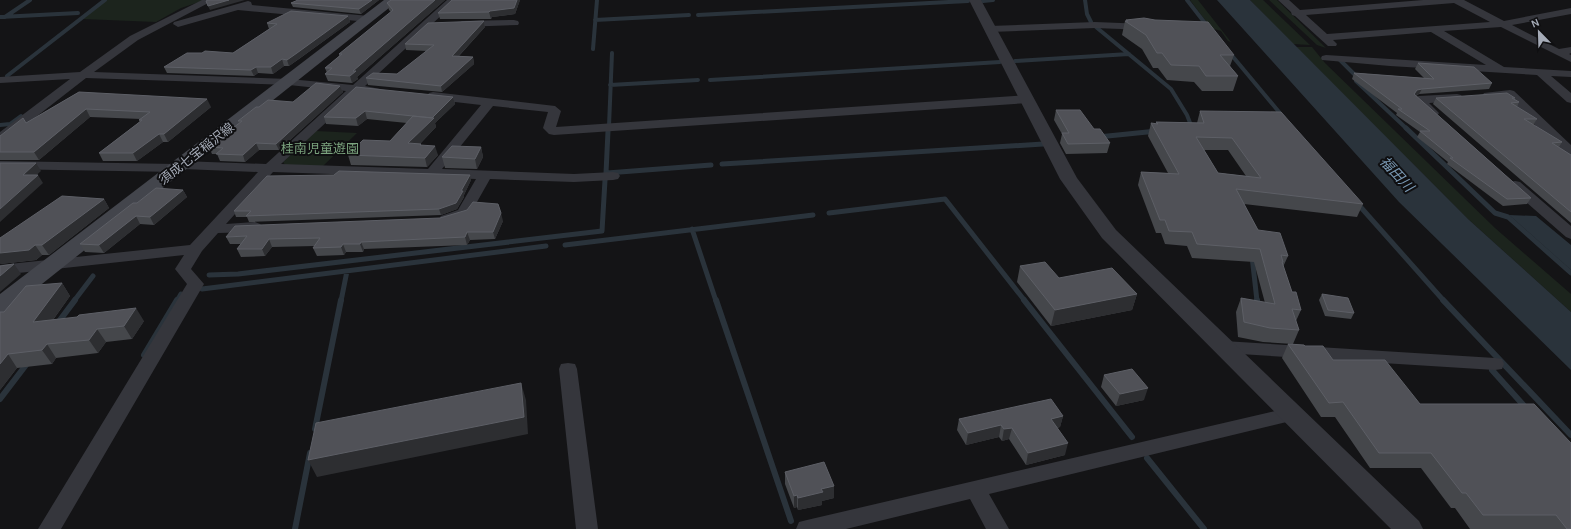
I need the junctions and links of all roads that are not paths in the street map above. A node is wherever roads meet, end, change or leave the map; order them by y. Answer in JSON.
{"nodes":[{"id":1,"x":258,"y":0,"type":"edge"},
{"id":2,"x":392,"y":0,"type":"edge"},
{"id":3,"x":975,"y":0,"type":"edge"},
{"id":4,"x":1282,"y":0,"type":"edge"},
{"id":5,"x":1456,"y":0,"type":"edge"},
{"id":6,"x":208,"y":1,"type":"edge"},
{"id":7,"x":452,"y":1,"type":"edge"},
{"id":8,"x":466,"y":1,"type":"edge"},
{"id":9,"x":237,"y":7,"type":"junction"},
{"id":10,"x":1571,"y":11,"type":"edge"},
{"id":11,"x":1295,"y":13,"type":"junction"},
{"id":12,"x":369,"y":19,"type":"junction"},
{"id":13,"x":514,"y":23,"type":"dead end"},
{"id":14,"x":425,"y":24,"type":"junction"},
{"id":15,"x":440,"y":24,"type":"edge"},
{"id":16,"x":454,"y":24,"type":"edge"},
{"id":17,"x":1502,"y":24,"type":"junction"},
{"id":18,"x":1158,"y":28,"type":"edge"},
{"id":19,"x":990,"y":29,"type":"junction"},
{"id":20,"x":1433,"y":29,"type":"junction"},
{"id":21,"x":138,"y":36,"type":"junction"},
{"id":22,"x":1325,"y":37,"type":"junction"},
{"id":23,"x":1571,"y":50,"type":"edge"},
{"id":24,"x":1558,"y":52,"type":"junction"},
{"id":25,"x":1326,"y":58,"type":"dead end"},
{"id":26,"x":1571,"y":59,"type":"edge"},
{"id":27,"x":1352,"y":60,"type":"junction"},
{"id":28,"x":1503,"y":71,"type":"junction"},
{"id":29,"x":1542,"y":74,"type":"junction"},
{"id":30,"x":1571,"y":74,"type":"edge"},
{"id":31,"x":83,"y":75,"type":"junction"},
{"id":32,"x":0,"y":80,"type":"edge"},
{"id":33,"x":289,"y":82,"type":"junction"},
{"id":34,"x":354,"y":90,"type":"junction"},
{"id":35,"x":384,"y":92,"type":"edge"},
{"id":36,"x":422,"y":94,"type":"edge"},
{"id":37,"x":1028,"y":99,"type":"junction"},
{"id":38,"x":1571,"y":99,"type":"edge"},
{"id":39,"x":490,"y":103,"type":"junction"},
{"id":40,"x":1443,"y":121,"type":"edge"},
{"id":41,"x":0,"y":138,"type":"edge"},
{"id":42,"x":1569,"y":148,"type":"edge"},
{"id":43,"x":0,"y":165,"type":"edge"},
{"id":44,"x":179,"y":167,"type":"junction"},
{"id":45,"x":269,"y":168,"type":"junction"},
{"id":46,"x":432,"y":174,"type":"junction"},
{"id":47,"x":485,"y":175,"type":"junction"},
{"id":48,"x":613,"y":176,"type":"dead end"},
{"id":49,"x":1507,"y":178,"type":"edge"},
{"id":50,"x":434,"y":220,"type":"edge"},
{"id":51,"x":268,"y":227,"type":"edge"},
{"id":52,"x":213,"y":229,"type":"junction"},
{"id":53,"x":1571,"y":234,"type":"edge"},
{"id":54,"x":195,"y":249,"type":"junction"},
{"id":55,"x":54,"y":264,"type":"junction"},
{"id":56,"x":0,"y":270,"type":"edge"},
{"id":57,"x":0,"y":306,"type":"edge"},
{"id":58,"x":1224,"y":347,"type":"junction"},
{"id":59,"x":1495,"y":364,"type":"dead end"},
{"id":60,"x":568,"y":369,"type":"dead end"},
{"id":61,"x":1292,"y":414,"type":"junction"},
{"id":62,"x":975,"y":489,"type":"junction"},
{"id":63,"x":49,"y":529,"type":"edge"},
{"id":64,"x":587,"y":529,"type":"edge"},
{"id":65,"x":807,"y":529,"type":"edge"},
{"id":66,"x":998,"y":529,"type":"edge"},
{"id":67,"x":1409,"y":529,"type":"edge"}],
"edges":[{"from":1,"to":9,"type":"street"},
{"from":2,"to":12,"type":"main road","name":"須成七宝稲沢線"},
{"from":3,"to":19,"type":"street"},
{"from":4,"to":11,"type":"street"},
{"from":5,"to":11,"type":"street"},
{"from":5,"to":17,"type":"street"},
{"from":6,"to":9,"type":"street"},
{"from":6,"to":21,"type":"street"},
{"from":7,"to":8,"type":"street"},
{"from":7,"to":14,"type":"street"},
{"from":9,"to":12,"type":"street"},
{"from":9,"to":21,"type":"street"},
{"from":10,"to":17,"type":"street"},
{"from":11,"to":22,"type":"street"},
{"from":12,"to":33,"type":"main road","name":"須成七宝稲沢線"},
{"from":13,"to":16,"type":"street"},
{"from":14,"to":15,"type":"street"},
{"from":14,"to":34,"type":"street"},
{"from":17,"to":20,"type":"street"},
{"from":17,"to":24,"type":"street"},
{"from":18,"to":19,"type":"street"},
{"from":19,"to":37,"type":"street"},
{"from":20,"to":22,"type":"street"},
{"from":20,"to":28,"type":"street"},
{"from":21,"to":31,"type":"street"},
{"from":22,"to":27,"type":"street"},
{"from":23,"to":24,"type":"street"},
{"from":24,"to":26,"type":"street"},
{"from":25,"to":27,"type":"street"},
{"from":27,"to":28,"type":"street"},
{"from":28,"to":29,"type":"street"},
{"from":29,"to":30,"type":"street"},
{"from":29,"to":38,"type":"street"},
{"from":31,"to":32,"type":"street"},
{"from":31,"to":33,"type":"street"},
{"from":31,"to":41,"type":"street"},
{"from":33,"to":34,"type":"street"},
{"from":33,"to":44,"type":"main road","name":"須成七宝稲沢線"},
{"from":34,"to":35,"type":"street"},
{"from":34,"to":45,"type":"street"},
{"from":36,"to":39,"type":"street"},
{"from":37,"to":39,"type":"street"},
{"from":37,"to":58,"type":"street"},
{"from":39,"to":46,"type":"street"},
{"from":40,"to":42,"type":"street"},
{"from":43,"to":44,"type":"street"},
{"from":44,"to":45,"type":"street"},
{"from":44,"to":55,"type":"main road","name":"須成七宝稲沢線"},
{"from":45,"to":46,"type":"street"},
{"from":45,"to":52,"type":"street"},
{"from":46,"to":47,"type":"street"},
{"from":47,"to":48,"type":"street"},
{"from":47,"to":50,"type":"street"},
{"from":49,"to":53,"type":"street"},
{"from":51,"to":52,"type":"street"},
{"from":52,"to":54,"type":"street"},
{"from":54,"to":55,"type":"street"},
{"from":54,"to":63,"type":"street"},
{"from":55,"to":56,"type":"street"},
{"from":55,"to":57,"type":"main road","name":"須成七宝稲沢線"},
{"from":58,"to":59,"type":"street"},
{"from":58,"to":61,"type":"street"},
{"from":60,"to":64,"type":"street"},
{"from":61,"to":62,"type":"street"},
{"from":61,"to":67,"type":"street"},
{"from":62,"to":65,"type":"street"},
{"from":62,"to":66,"type":"street"}]}
